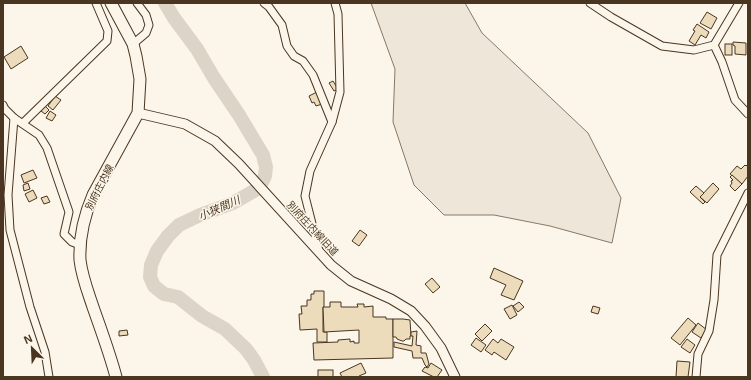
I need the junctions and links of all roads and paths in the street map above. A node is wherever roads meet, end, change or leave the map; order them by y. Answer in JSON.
{"nodes":[{"id":1,"x":96,"y":3,"type":"edge"},
{"id":2,"x":111,"y":3,"type":"edge"},
{"id":3,"x":138,"y":3,"type":"edge"},
{"id":4,"x":264,"y":3,"type":"edge"},
{"id":5,"x":336,"y":3,"type":"edge"},
{"id":6,"x":590,"y":3,"type":"edge"},
{"id":7,"x":739,"y":3,"type":"edge"},
{"id":8,"x":133,"y":44,"type":"junction"},
{"id":9,"x":714,"y":45,"type":"junction"},
{"id":10,"x":3,"y":105,"type":"edge"},
{"id":11,"x":138,"y":113,"type":"junction"},
{"id":12,"x":748,"y":114,"type":"edge"},
{"id":13,"x":14,"y":118,"type":"junction"},
{"id":14,"x":332,"y":122,"type":"junction"},
{"id":15,"x":22,"y":124,"type":"junction"},
{"id":16,"x":748,"y":193,"type":"edge"},
{"id":17,"x":80,"y":245,"type":"junction"},
{"id":18,"x":319,"y":251,"type":"junction"},
{"id":19,"x":49,"y":377,"type":"edge"},
{"id":20,"x":116,"y":377,"type":"edge"},
{"id":21,"x":455,"y":377,"type":"edge"},
{"id":22,"x":696,"y":377,"type":"edge"}],
"edges":[{"from":1,"to":15,"type":"street"},
{"from":2,"to":8,"type":"main road","name":"別府庄内線"},
{"from":3,"to":8,"type":"street"},
{"from":4,"to":14,"type":"street"},
{"from":5,"to":14,"type":"street"},
{"from":6,"to":9,"type":"street"},
{"from":7,"to":9,"type":"street"},
{"from":8,"to":11,"type":"main road","name":"別府庄内線"},
{"from":9,"to":12,"type":"street"},
{"from":10,"to":13,"type":"street"},
{"from":11,"to":17,"type":"main road","name":"別府庄内線"},
{"from":11,"to":18,"type":"street","name":"別府庄内線旧道"},
{"from":13,"to":15,"type":"street"},
{"from":13,"to":19,"type":"street"},
{"from":14,"to":18,"type":"street"},
{"from":15,"to":17,"type":"street"},
{"from":16,"to":22,"type":"street"},
{"from":17,"to":20,"type":"main road","name":"別府庄内線"},
{"from":18,"to":21,"type":"street","name":"別府庄内線旧道"}]}
